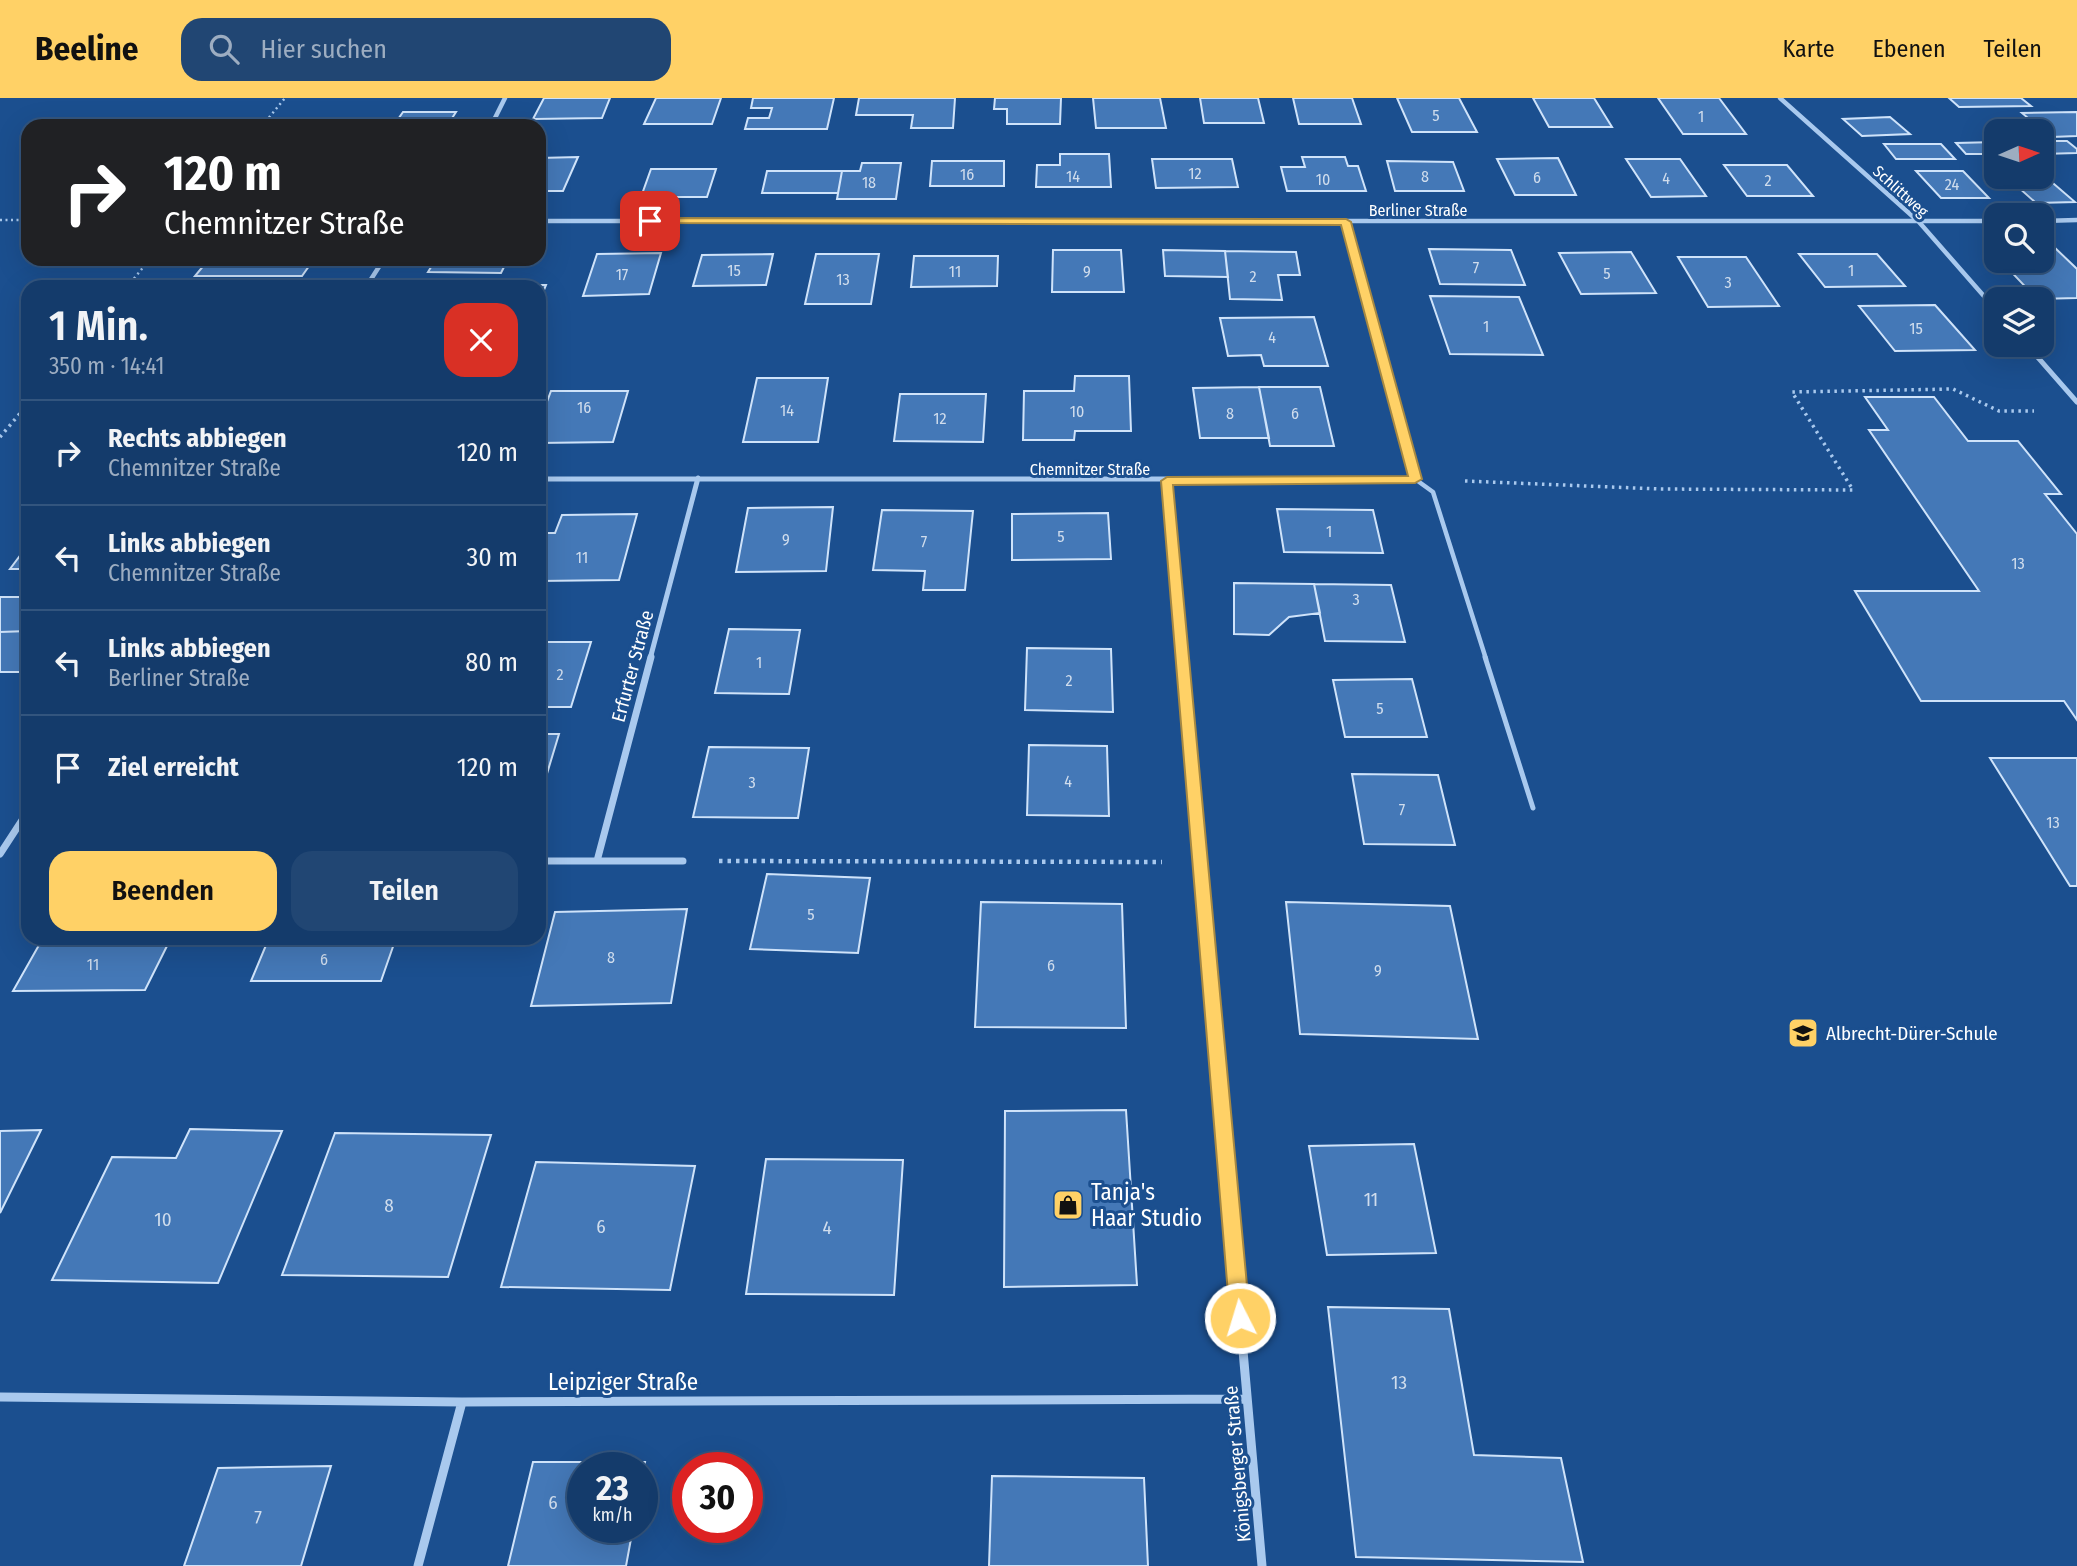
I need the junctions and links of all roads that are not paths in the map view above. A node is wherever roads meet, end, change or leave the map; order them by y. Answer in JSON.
{"nodes":[{"id":1,"x":505,"y":98,"type":"edge"},
{"id":2,"x":1780,"y":98,"type":"edge"},
{"id":3,"x":494,"y":119,"type":"edge"},
{"id":4,"x":2054,"y":220,"type":"edge"},
{"id":5,"x":2077,"y":220,"type":"edge"},
{"id":6,"x":546,"y":221,"type":"edge"},
{"id":7,"x":1984,"y":221,"type":"edge"},
{"id":8,"x":1346,"y":222,"type":"junction"},
{"id":9,"x":1919,"y":222,"type":"junction"},
{"id":10,"x":1984,"y":296,"type":"edge"},
{"id":11,"x":2038,"y":357,"type":"edge"},
{"id":12,"x":2077,"y":402,"type":"edge"},
{"id":13,"x":698,"y":478,"type":"junction"},
{"id":14,"x":546,"y":479,"type":"edge"},
{"id":15,"x":1415,"y":479,"type":"junction"},
{"id":16,"x":1167,"y":481,"type":"junction"},
{"id":17,"x":1533,"y":808,"type":"dead end"},
{"id":18,"x":21,"y":822,"type":"edge"},
{"id":19,"x":0,"y":854,"type":"edge"},
{"id":20,"x":546,"y":861,"type":"edge"},
{"id":21,"x":597,"y":861,"type":"junction"},
{"id":22,"x":683,"y":861,"type":"road end"},
{"id":23,"x":0,"y":1397,"type":"edge"},
{"id":24,"x":1247,"y":1399,"type":"junction"},
{"id":25,"x":461,"y":1402,"type":"junction"},
{"id":26,"x":418,"y":1566,"type":"edge"},
{"id":27,"x":1262,"y":1566,"type":"edge"}],
"edges":[{"from":1,"to":3,"type":"street"},
{"from":2,"to":9,"type":"street","name":"Schlittweg"},
{"from":4,"to":5,"type":"street"},
{"from":6,"to":8,"type":"street","name":"Berliner Straße"},
{"from":7,"to":9,"type":"street","name":"Berliner Straße"},
{"from":8,"to":9,"type":"street","name":"Berliner Straße"},
{"from":8,"to":15,"type":"street"},
{"from":9,"to":10,"type":"street","name":"Schlittweg"},
{"from":11,"to":12,"type":"street"},
{"from":13,"to":14,"type":"street","name":"Chemnitzer Straße"},
{"from":13,"to":16,"type":"street","name":"Chemnitzer Straße"},
{"from":13,"to":21,"type":"street","name":"Erfurter Straße"},
{"from":15,"to":16,"type":"street","name":"Chemnitzer Straße"},
{"from":15,"to":17,"type":"lane"},
{"from":16,"to":24,"type":"street","name":"Königsberger Straße"},
{"from":18,"to":19,"type":"street"},
{"from":20,"to":21,"type":"street"},
{"from":21,"to":22,"type":"street"},
{"from":23,"to":25,"type":"street","name":"Leipziger Straße"},
{"from":24,"to":25,"type":"street","name":"Leipziger Straße"},
{"from":24,"to":27,"type":"street","name":"Königsberger Straße"},
{"from":25,"to":26,"type":"street"}]}
